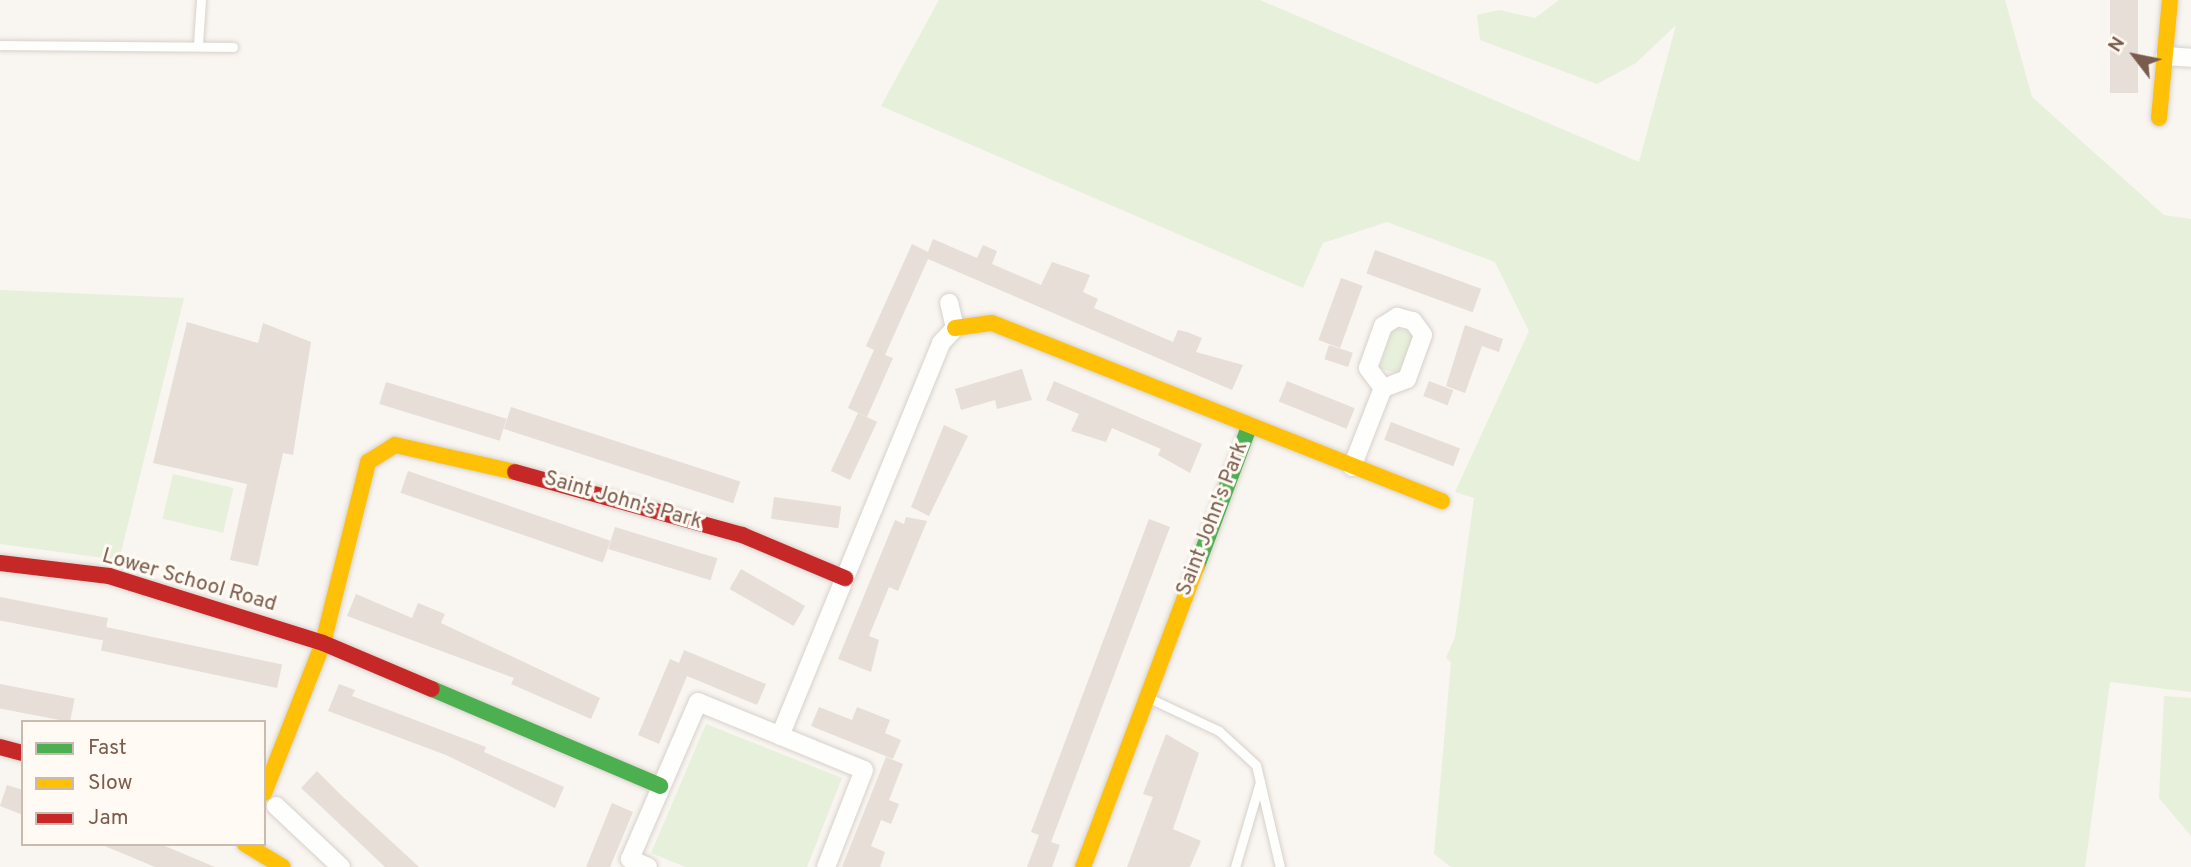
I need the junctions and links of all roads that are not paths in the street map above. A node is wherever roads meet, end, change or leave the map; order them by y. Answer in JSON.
{"nodes":[{"id":1,"x":201,"y":0,"type":"edge"},
{"id":2,"x":2170,"y":0,"type":"edge"},
{"id":3,"x":198,"y":44,"type":"junction"},
{"id":4,"x":0,"y":45,"type":"edge"},
{"id":5,"x":233,"y":47,"type":"dead end"},
{"id":6,"x":2165,"y":56,"type":"junction"},
{"id":7,"x":2191,"y":58,"type":"edge"},
{"id":8,"x":2159,"y":118,"type":"dead end"},
{"id":9,"x":949,"y":303,"type":"dead end"},
{"id":10,"x":955,"y":328,"type":"junction"},
{"id":11,"x":1383,"y":388,"type":"dead end"},
{"id":12,"x":1249,"y":427,"type":"junction"},
{"id":13,"x":1352,"y":467,"type":"junction"},
{"id":14,"x":1442,"y":501,"type":"dead end"},
{"id":15,"x":0,"y":563,"type":"edge"},
{"id":16,"x":845,"y":578,"type":"junction"},
{"id":17,"x":323,"y":643,"type":"junction"},
{"id":18,"x":1146,"y":697,"type":"junction"},
{"id":19,"x":780,"y":736,"type":"junction"},
{"id":20,"x":0,"y":747,"type":"edge"},
{"id":21,"x":21,"y":752,"type":"edge"},
{"id":22,"x":1260,"y":781,"type":"junction"},
{"id":23,"x":660,"y":786,"type":"junction"},
{"id":24,"x":270,"y":799,"type":"edge"},
{"id":25,"x":247,"y":846,"type":"edge"},
{"id":26,"x":260,"y":861,"type":"edge"},
{"id":27,"x":283,"y":867,"type":"edge"},
{"id":28,"x":341,"y":867,"type":"edge"},
{"id":29,"x":648,"y":867,"type":"edge"},
{"id":30,"x":826,"y":867,"type":"edge"},
{"id":31,"x":1083,"y":867,"type":"edge"},
{"id":32,"x":1235,"y":867,"type":"edge"},
{"id":33,"x":1280,"y":867,"type":"edge"}],
"edges":[{"from":1,"to":3,"type":"lane"},
{"from":2,"to":6,"type":"street"},
{"from":3,"to":4,"type":"lane"},
{"from":3,"to":5,"type":"lane"},
{"from":6,"to":7,"type":"street"},
{"from":6,"to":8,"type":"street"},
{"from":9,"to":10,"type":"street"},
{"from":10,"to":12,"type":"street","name":"Saint John's Park"},
{"from":10,"to":16,"type":"street"},
{"from":11,"to":13,"type":"street"},
{"from":12,"to":13,"type":"street"},
{"from":12,"to":18,"type":"street","name":"Saint John's Park"},
{"from":13,"to":14,"type":"street"},
{"from":15,"to":17,"type":"street","name":"Lower School Road"},
{"from":16,"to":17,"type":"street","name":"Saint John's Park"},
{"from":16,"to":19,"type":"street"},
{"from":17,"to":23,"type":"street"},
{"from":17,"to":24,"type":"street"},
{"from":18,"to":22,"type":"lane"},
{"from":18,"to":31,"type":"street","name":"Saint John's Park"},
{"from":19,"to":23,"type":"street"},
{"from":19,"to":30,"type":"street"},
{"from":20,"to":21,"type":"street"},
{"from":22,"to":32,"type":"lane"},
{"from":22,"to":33,"type":"lane"},
{"from":23,"to":29,"type":"street"},
{"from":24,"to":28,"type":"street"},
{"from":25,"to":26,"type":"street"},
{"from":26,"to":27,"type":"street"}]}
